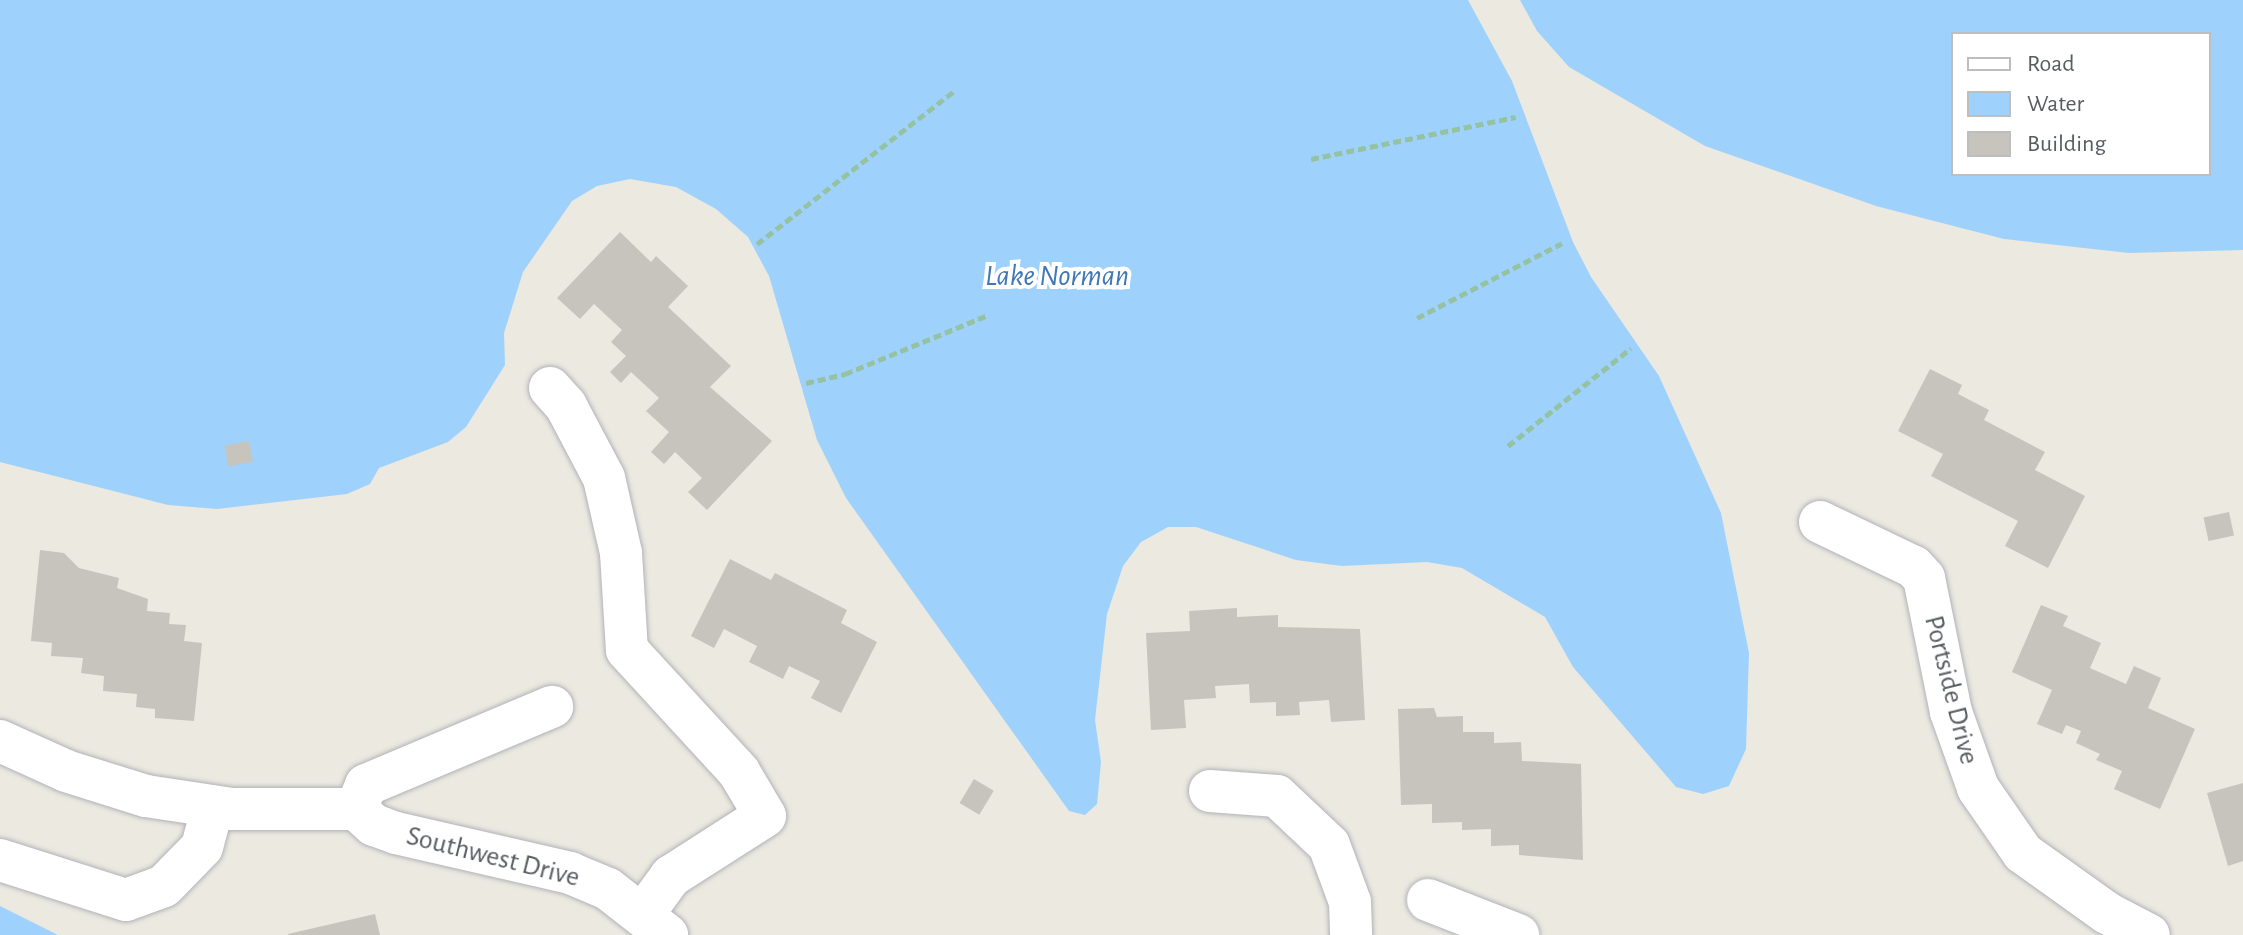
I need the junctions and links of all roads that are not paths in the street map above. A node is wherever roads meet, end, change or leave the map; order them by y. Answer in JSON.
{"nodes":[{"id":1,"x":550,"y":388,"type":"dead end"},
{"id":2,"x":1820,"y":522,"type":"dead end"},
{"id":3,"x":552,"y":707,"type":"dead end"},
{"id":4,"x":0,"y":741,"type":"edge"},
{"id":5,"x":1210,"y":791,"type":"dead end"},
{"id":6,"x":213,"y":806,"type":"junction"},
{"id":7,"x":356,"y":809,"type":"junction"},
{"id":8,"x":0,"y":860,"type":"edge"},
{"id":9,"x":1428,"y":900,"type":"dead end"},
{"id":10,"x":656,"y":924,"type":"edge"},
{"id":11,"x":1351,"y":935,"type":"edge"},
{"id":12,"x":1518,"y":935,"type":"edge"},
{"id":13,"x":2149,"y":935,"type":"edge"}],
"edges":[{"from":1,"to":10,"type":"street"},
{"from":2,"to":13,"type":"street","name":"Portside Drive"},
{"from":3,"to":7,"type":"street"},
{"from":4,"to":6,"type":"street"},
{"from":5,"to":11,"type":"street"},
{"from":6,"to":7,"type":"street"},
{"from":6,"to":8,"type":"street"},
{"from":7,"to":10,"type":"street","name":"Southwest Drive"},
{"from":9,"to":12,"type":"street"}]}
